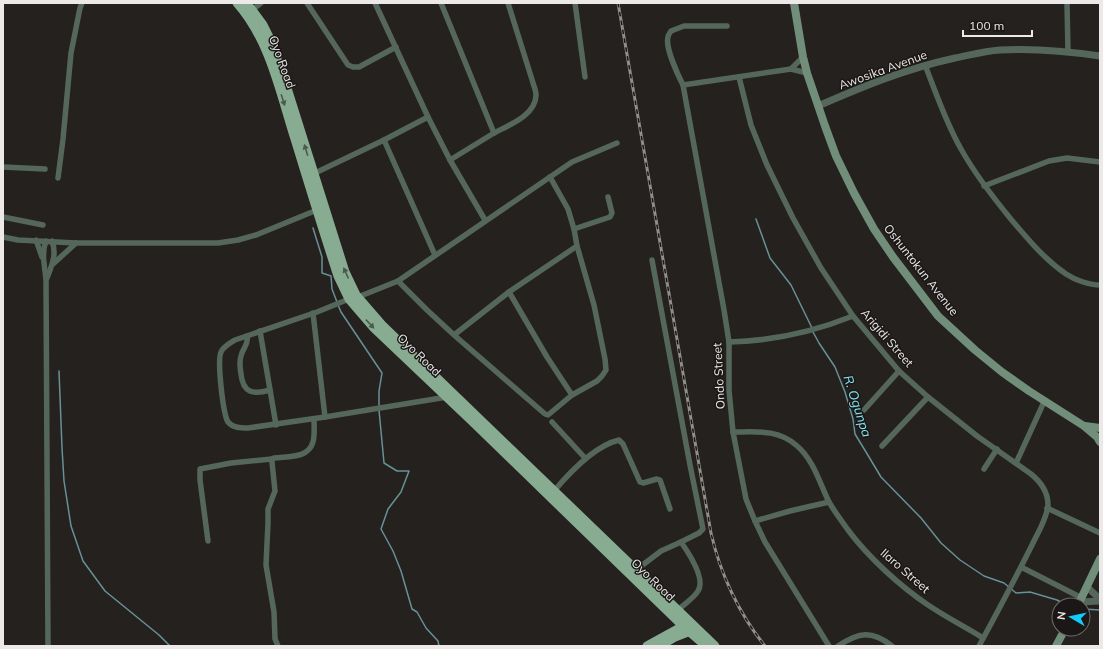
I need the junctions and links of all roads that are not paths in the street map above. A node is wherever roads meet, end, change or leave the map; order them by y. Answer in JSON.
{"nodes":[{"id":1,"x":82,"y":3,"type":"edge"},
{"id":2,"x":237,"y":3,"type":"edge"},
{"id":3,"x":246,"y":3,"type":"edge"},
{"id":4,"x":261,"y":3,"type":"edge"},
{"id":5,"x":307,"y":3,"type":"edge"},
{"id":6,"x":375,"y":3,"type":"edge"},
{"id":7,"x":441,"y":3,"type":"edge"},
{"id":8,"x":508,"y":3,"type":"edge"},
{"id":9,"x":575,"y":3,"type":"edge"},
{"id":10,"x":794,"y":3,"type":"edge"},
{"id":11,"x":1067,"y":3,"type":"edge"},
{"id":12,"x":252,"y":10,"type":"junction"},
{"id":13,"x":727,"y":26,"type":"dead end"},
{"id":14,"x":396,"y":47,"type":"junction"},
{"id":15,"x":1068,"y":52,"type":"junction"},
{"id":16,"x":1100,"y":56,"type":"edge"},
{"id":17,"x":803,"y":57,"type":"junction"},
{"id":18,"x":925,"y":65,"type":"junction"},
{"id":19,"x":791,"y":69,"type":"junction"},
{"id":20,"x":807,"y":72,"type":"junction"},
{"id":21,"x":585,"y":77,"type":"dead end"},
{"id":22,"x":739,"y":77,"type":"junction"},
{"id":23,"x":684,"y":86,"type":"junction"},
{"id":24,"x":818,"y":106,"type":"junction"},
{"id":25,"x":428,"y":117,"type":"junction"},
{"id":26,"x":494,"y":133,"type":"junction"},
{"id":27,"x":384,"y":140,"type":"junction"},
{"id":28,"x":617,"y":143,"type":"dead end"},
{"id":29,"x":450,"y":160,"type":"junction"},
{"id":30,"x":1100,"y":162,"type":"edge"},
{"id":31,"x":3,"y":167,"type":"edge"},
{"id":32,"x":45,"y":169,"type":"dead end"},
{"id":33,"x":313,"y":174,"type":"junction"},
{"id":34,"x":550,"y":177,"type":"junction"},
{"id":35,"x":58,"y":178,"type":"dead end"},
{"id":36,"x":984,"y":186,"type":"junction"},
{"id":37,"x":608,"y":197,"type":"dead end"},
{"id":38,"x":316,"y":210,"type":"junction"},
{"id":39,"x":3,"y":218,"type":"edge"},
{"id":40,"x":485,"y":220,"type":"junction"},
{"id":41,"x":43,"y":225,"type":"dead end"},
{"id":42,"x":574,"y":229,"type":"junction"},
{"id":43,"x":3,"y":237,"type":"edge"},
{"id":44,"x":36,"y":240,"type":"junction"},
{"id":45,"x":49,"y":241,"type":"junction"},
{"id":46,"x":76,"y":243,"type":"junction"},
{"id":47,"x":577,"y":246,"type":"junction"},
{"id":48,"x":435,"y":255,"type":"junction"},
{"id":49,"x":652,"y":260,"type":"dead end"},
{"id":50,"x":44,"y":261,"type":"junction"},
{"id":51,"x":52,"y":265,"type":"junction"},
{"id":52,"x":46,"y":280,"type":"junction"},
{"id":53,"x":398,"y":281,"type":"junction"},
{"id":54,"x":1100,"y":286,"type":"edge"},
{"id":55,"x":509,"y":292,"type":"junction"},
{"id":56,"x":354,"y":298,"type":"junction"},
{"id":57,"x":313,"y":313,"type":"junction"},
{"id":58,"x":853,"y":316,"type":"junction"},
{"id":59,"x":260,"y":331,"type":"junction"},
{"id":60,"x":454,"y":334,"type":"junction"},
{"id":61,"x":247,"y":336,"type":"junction"},
{"id":62,"x":729,"y":342,"type":"junction"},
{"id":63,"x":899,"y":371,"type":"junction"},
{"id":64,"x":270,"y":390,"type":"junction"},
{"id":65,"x":572,"y":396,"type":"junction"},
{"id":66,"x":447,"y":397,"type":"junction"},
{"id":67,"x":928,"y":397,"type":"junction"},
{"id":68,"x":1044,"y":402,"type":"junction"},
{"id":69,"x":864,"y":410,"type":"dead end"},
{"id":70,"x":325,"y":417,"type":"junction"},
{"id":71,"x":314,"y":419,"type":"junction"},
{"id":72,"x":552,"y":422,"type":"dead end"},
{"id":73,"x":276,"y":425,"type":"junction"},
{"id":74,"x":1084,"y":426,"type":"junction"},
{"id":75,"x":1100,"y":428,"type":"edge"},
{"id":76,"x":733,"y":432,"type":"junction"},
{"id":77,"x":1100,"y":442,"type":"edge"},
{"id":78,"x":882,"y":446,"type":"dead end"},
{"id":79,"x":997,"y":449,"type":"junction"},
{"id":80,"x":585,"y":458,"type":"junction"},
{"id":81,"x":272,"y":459,"type":"junction"},
{"id":82,"x":1016,"y":463,"type":"junction"},
{"id":83,"x":984,"y":469,"type":"dead end"},
{"id":84,"x":541,"y":484,"type":"junction"},
{"id":85,"x":554,"y":491,"type":"junction"},
{"id":86,"x":829,"y":502,"type":"junction"},
{"id":87,"x":670,"y":508,"type":"dead end"},
{"id":88,"x":1047,"y":508,"type":"junction"},
{"id":89,"x":754,"y":521,"type":"junction"},
{"id":90,"x":1100,"y":533,"type":"edge"},
{"id":91,"x":208,"y":541,"type":"dead end"},
{"id":92,"x":681,"y":542,"type":"junction"},
{"id":93,"x":1100,"y":560,"type":"edge"},
{"id":94,"x":1021,"y":567,"type":"junction"},
{"id":95,"x":636,"y":570,"type":"junction"},
{"id":96,"x":1087,"y":587,"type":"junction"},
{"id":97,"x":1072,"y":597,"type":"edge"},
{"id":98,"x":1082,"y":597,"type":"edge"},
{"id":99,"x":1100,"y":600,"type":"edge"},
{"id":100,"x":674,"y":612,"type":"junction"},
{"id":101,"x":690,"y":627,"type":"junction"},
{"id":102,"x":670,"y":633,"type":"junction"},
{"id":103,"x":1061,"y":637,"type":"edge"},
{"id":104,"x":983,"y":638,"type":"junction"},
{"id":105,"x":48,"y":646,"type":"edge"},
{"id":106,"x":278,"y":646,"type":"edge"},
{"id":107,"x":647,"y":646,"type":"edge"},
{"id":108,"x":660,"y":646,"type":"edge"},
{"id":109,"x":706,"y":646,"type":"edge"},
{"id":110,"x":715,"y":646,"type":"edge"},
{"id":111,"x":829,"y":646,"type":"edge"},
{"id":112,"x":838,"y":646,"type":"edge"},
{"id":113,"x":892,"y":646,"type":"edge"},
{"id":114,"x":979,"y":646,"type":"edge"},
{"id":115,"x":1056,"y":646,"type":"edge"}],
"edges":[{"from":1,"to":35,"type":"street"},
{"from":2,"to":38,"type":"main road","name":"Oyo Road","one_way":true},
{"from":3,"to":12,"type":"main road","name":"Oyo Road"},
{"from":4,"to":12,"type":"street"},
{"from":5,"to":14,"type":"street"},
{"from":6,"to":14,"type":"street"},
{"from":7,"to":26,"type":"street"},
{"from":8,"to":26,"type":"street"},
{"from":9,"to":21,"type":"street"},
{"from":10,"to":17,"type":"main road","name":"Oshuntokun Avenue"},
{"from":11,"to":15,"type":"street"},
{"from":33,"to":12,"type":"main road","name":"Oyo Road","one_way":true},
{"from":13,"to":23,"type":"street","name":"Ondo Street"},
{"from":14,"to":25,"type":"street"},
{"from":15,"to":16,"type":"street","name":"Awosika Avenue"},
{"from":15,"to":18,"type":"street","name":"Awosika Avenue"},
{"from":17,"to":19,"type":"street"},
{"from":17,"to":20,"type":"main road","name":"Oshuntokun Avenue"},
{"from":18,"to":24,"type":"street","name":"Awosika Avenue"},
{"from":18,"to":36,"type":"street"},
{"from":19,"to":20,"type":"street"},
{"from":19,"to":22,"type":"street"},
{"from":20,"to":24,"type":"main road","name":"Oshuntokun Avenue"},
{"from":22,"to":23,"type":"street"},
{"from":22,"to":58,"type":"street","name":"Arigidi Street"},
{"from":23,"to":62,"type":"street","name":"Ondo Street"},
{"from":24,"to":68,"type":"main road","name":"Oshuntokun Avenue"},
{"from":25,"to":27,"type":"street"},
{"from":25,"to":29,"type":"street"},
{"from":26,"to":29,"type":"street"},
{"from":27,"to":33,"type":"street"},
{"from":27,"to":48,"type":"street"},
{"from":28,"to":34,"type":"street"},
{"from":29,"to":40,"type":"street"},
{"from":30,"to":36,"type":"street"},
{"from":31,"to":32,"type":"street"},
{"from":56,"to":33,"type":"main road","name":"Oyo Road","one_way":true},
{"from":34,"to":40,"type":"street"},
{"from":34,"to":42,"type":"street"},
{"from":36,"to":54,"type":"street"},
{"from":37,"to":42,"type":"street"},
{"from":38,"to":46,"type":"street"},
{"from":38,"to":56,"type":"main road","name":"Oyo Road"},
{"from":39,"to":41,"type":"street"},
{"from":40,"to":48,"type":"street"},
{"from":42,"to":47,"type":"street"},
{"from":43,"to":44,"type":"street"},
{"from":44,"to":45,"type":"street"},
{"from":44,"to":50,"type":"street"},
{"from":45,"to":46,"type":"street"},
{"from":45,"to":50,"type":"street"},
{"from":45,"to":51,"type":"street"},
{"from":46,"to":51,"type":"street"},
{"from":47,"to":55,"type":"street"},
{"from":47,"to":65,"type":"street"},
{"from":48,"to":53,"type":"street"},
{"from":49,"to":92,"type":"street"},
{"from":50,"to":52,"type":"street"},
{"from":51,"to":52,"type":"street"},
{"from":52,"to":105,"type":"street"},
{"from":53,"to":56,"type":"street"},
{"from":53,"to":60,"type":"street"},
{"from":55,"to":60,"type":"street"},
{"from":55,"to":65,"type":"street"},
{"from":56,"to":57,"type":"street"},
{"from":56,"to":66,"type":"main road","name":"Oyo Road","one_way":true},
{"from":56,"to":84,"type":"main road","name":"Oyo Road"},
{"from":57,"to":59,"type":"street"},
{"from":57,"to":70,"type":"street"},
{"from":58,"to":62,"type":"street"},
{"from":58,"to":63,"type":"street","name":"Arigidi Street"},
{"from":59,"to":61,"type":"street"},
{"from":59,"to":64,"type":"street"},
{"from":60,"to":65,"type":"street"},
{"from":61,"to":64,"type":"street"},
{"from":61,"to":73,"type":"street"},
{"from":62,"to":76,"type":"street","name":"Ondo Street"},
{"from":63,"to":67,"type":"street","name":"Arigidi Street"},
{"from":63,"to":69,"type":"street"},
{"from":64,"to":73,"type":"street"},
{"from":66,"to":70,"type":"street"},
{"from":66,"to":84,"type":"main road","name":"Oyo Road"},
{"from":67,"to":78,"type":"street"},
{"from":67,"to":79,"type":"street","name":"Arigidi Street"},
{"from":68,"to":74,"type":"main road","name":"Oshuntokun Avenue"},
{"from":68,"to":82,"type":"street"},
{"from":70,"to":71,"type":"street"},
{"from":71,"to":73,"type":"street"},
{"from":71,"to":81,"type":"street"},
{"from":72,"to":80,"type":"street"},
{"from":74,"to":75,"type":"main road","name":"Oshuntokun Avenue"},
{"from":74,"to":77,"type":"main road","name":"Oshuntokun Avenue"},
{"from":76,"to":86,"type":"street","name":"Ilaro Street"},
{"from":76,"to":89,"type":"street","name":"Ondo Street"},
{"from":79,"to":82,"type":"street","name":"Arigidi Street"},
{"from":79,"to":83,"type":"street"},
{"from":80,"to":85,"type":"street"},
{"from":80,"to":87,"type":"street"},
{"from":81,"to":91,"type":"street"},
{"from":81,"to":106,"type":"street"},
{"from":82,"to":88,"type":"street","name":"Arigidi Street"},
{"from":84,"to":85,"type":"main road","name":"Oyo Road"},
{"from":84,"to":100,"type":"main road","name":"Oyo Road"},
{"from":85,"to":95,"type":"main road","name":"Oyo Road"},
{"from":86,"to":89,"type":"street"},
{"from":86,"to":104,"type":"street","name":"Ilaro Street"},
{"from":88,"to":90,"type":"street"},
{"from":88,"to":94,"type":"street","name":"Arigidi Street"},
{"from":89,"to":111,"type":"street","name":"Ondo Street"},
{"from":92,"to":95,"type":"street"},
{"from":92,"to":100,"type":"street"},
{"from":93,"to":96,"type":"main road"},
{"from":94,"to":97,"type":"street"},
{"from":94,"to":104,"type":"street","name":"Arigidi Street"},
{"from":95,"to":100,"type":"main road","name":"Oyo Road"},
{"from":96,"to":98,"type":"main road"},
{"from":96,"to":99,"type":"street"},
{"from":100,"to":101,"type":"main road","name":"Oyo Road"},
{"from":100,"to":102,"type":"main road"},
{"from":101,"to":102,"type":"main road"},
{"from":101,"to":108,"type":"main road"},
{"from":101,"to":109,"type":"main road","name":"Oyo Road"},
{"from":101,"to":110,"type":"main road","name":"Oyo Road"},
{"from":102,"to":107,"type":"main road"},
{"from":103,"to":115,"type":"main road"},
{"from":104,"to":114,"type":"street","name":"Arigidi Street"},
{"from":112,"to":113,"type":"street"}]}
